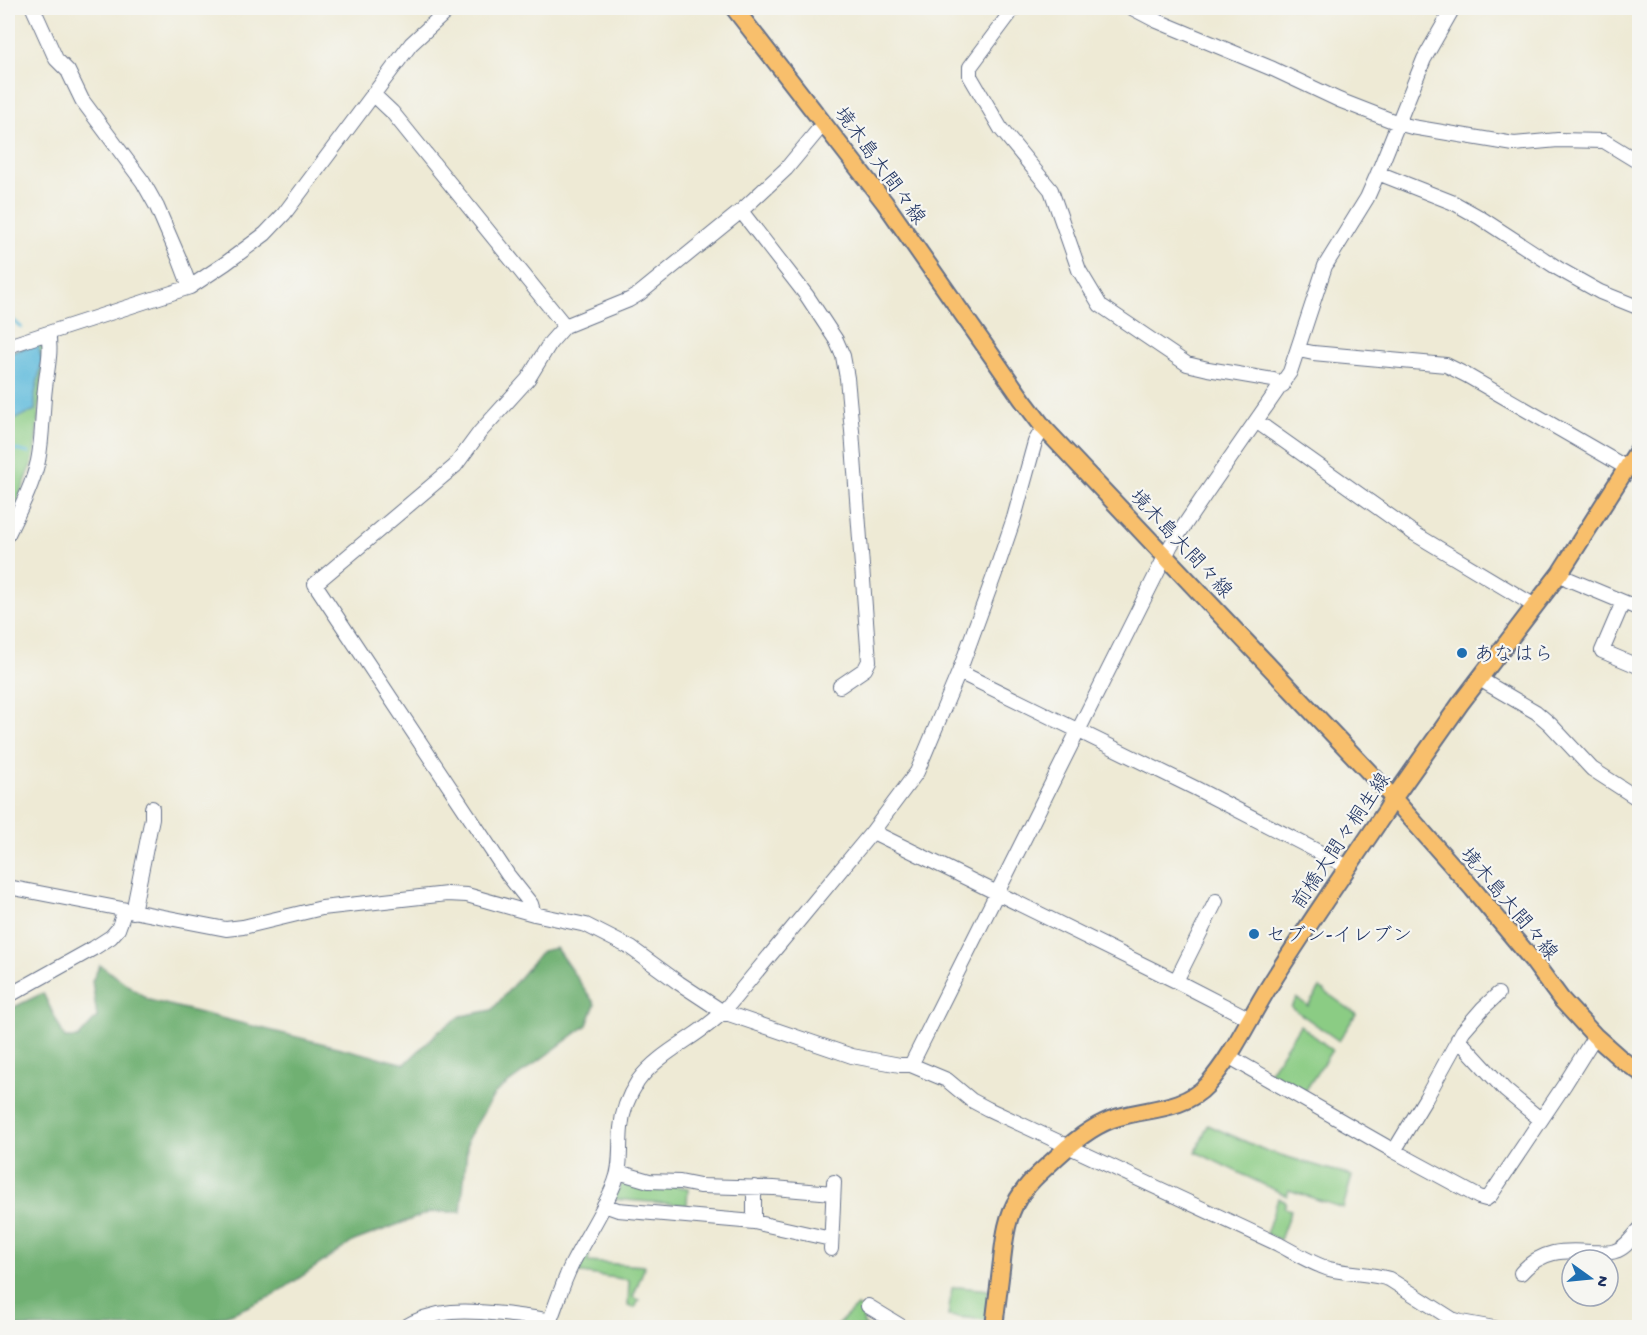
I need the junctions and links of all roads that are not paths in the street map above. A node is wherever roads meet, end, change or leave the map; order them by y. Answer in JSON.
{"nodes":[{"id":1,"x":33,"y":8,"type":"edge"},
{"id":2,"x":450,"y":8,"type":"edge"},
{"id":3,"x":734,"y":8,"type":"edge"},
{"id":4,"x":1014,"y":8,"type":"edge"},
{"id":5,"x":1132,"y":8,"type":"edge"},
{"id":6,"x":1453,"y":8,"type":"edge"},
{"id":7,"x":373,"y":94,"type":"junction"},
{"id":8,"x":824,"y":123,"type":"junction"},
{"id":9,"x":1398,"y":123,"type":"junction"},
{"id":10,"x":1640,"y":164,"type":"edge"},
{"id":11,"x":1378,"y":173,"type":"junction"},
{"id":12,"x":741,"y":211,"type":"junction"},
{"id":13,"x":190,"y":287,"type":"junction"},
{"id":14,"x":1640,"y":308,"type":"edge"},
{"id":15,"x":565,"y":326,"type":"junction"},
{"id":16,"x":48,"y":333,"type":"junction"},
{"id":17,"x":8,"y":346,"type":"edge"},
{"id":18,"x":1299,"y":350,"type":"junction"},
{"id":19,"x":1283,"y":385,"type":"junction"},
{"id":20,"x":1257,"y":421,"type":"junction"},
{"id":21,"x":1044,"y":428,"type":"junction"},
{"id":22,"x":1639,"y":449,"type":"edge"},
{"id":23,"x":1627,"y":468,"type":"junction"},
{"id":24,"x":8,"y":534,"type":"edge"},
{"id":25,"x":1166,"y":556,"type":"junction"},
{"id":26,"x":1560,"y":573,"type":"junction"},
{"id":27,"x":1623,"y":602,"type":"junction"},
{"id":28,"x":1535,"y":606,"type":"junction"},
{"id":29,"x":1640,"y":609,"type":"edge"},
{"id":30,"x":1640,"y":668,"type":"edge"},
{"id":31,"x":959,"y":672,"type":"junction"},
{"id":32,"x":1479,"y":678,"type":"junction"},
{"id":33,"x":840,"y":686,"type":"dead end"},
{"id":34,"x":1079,"y":730,"type":"junction"},
{"id":35,"x":1393,"y":799,"type":"junction"},
{"id":36,"x":1640,"y":800,"type":"edge"},
{"id":37,"x":152,"y":808,"type":"dead end"},
{"id":38,"x":873,"y":831,"type":"junction"},
{"id":39,"x":1348,"y":867,"type":"junction"},
{"id":40,"x":8,"y":887,"type":"edge"},
{"id":41,"x":998,"y":893,"type":"junction"},
{"id":42,"x":1216,"y":901,"type":"dead end"},
{"id":43,"x":129,"y":911,"type":"junction"},
{"id":44,"x":534,"y":914,"type":"junction"},
{"id":45,"x":1176,"y":981,"type":"junction"},
{"id":46,"x":1498,"y":994,"type":"dead end"},
{"id":47,"x":8,"y":996,"type":"edge"},
{"id":48,"x":723,"y":1012,"type":"junction"},
{"id":49,"x":1250,"y":1019,"type":"junction"},
{"id":50,"x":1595,"y":1036,"type":"junction"},
{"id":51,"x":1458,"y":1039,"type":"junction"},
{"id":52,"x":1228,"y":1056,"type":"junction"},
{"id":53,"x":911,"y":1065,"type":"junction"},
{"id":54,"x":1637,"y":1065,"type":"edge"},
{"id":55,"x":1541,"y":1120,"type":"junction"},
{"id":56,"x":1068,"y":1146,"type":"junction"},
{"id":57,"x":1394,"y":1151,"type":"junction"},
{"id":58,"x":618,"y":1173,"type":"junction"},
{"id":59,"x":754,"y":1187,"type":"junction"},
{"id":60,"x":604,"y":1205,"type":"junction"},
{"id":61,"x":754,"y":1222,"type":"junction"},
{"id":62,"x":1640,"y":1229,"type":"edge"},
{"id":63,"x":1521,"y":1273,"type":"dead end"},
{"id":64,"x":868,"y":1306,"type":"dead end"},
{"id":65,"x":549,"y":1324,"type":"edge"},
{"id":66,"x":403,"y":1328,"type":"edge"},
{"id":67,"x":904,"y":1328,"type":"edge"},
{"id":68,"x":994,"y":1328,"type":"edge"},
{"id":69,"x":1494,"y":1328,"type":"edge"}],
"edges":[{"from":1,"to":13,"type":"street"},
{"from":2,"to":7,"type":"street"},
{"from":3,"to":8,"type":"main road","name":"境木島大間々線"},
{"from":4,"to":19,"type":"street"},
{"from":5,"to":9,"type":"street"},
{"from":6,"to":9,"type":"street"},
{"from":7,"to":13,"type":"street"},
{"from":7,"to":15,"type":"street"},
{"from":8,"to":12,"type":"street"},
{"from":8,"to":21,"type":"main road","name":"境木島大間々線"},
{"from":9,"to":10,"type":"street"},
{"from":9,"to":11,"type":"street"},
{"from":11,"to":14,"type":"street"},
{"from":11,"to":18,"type":"street"},
{"from":12,"to":15,"type":"street"},
{"from":12,"to":33,"type":"street"},
{"from":13,"to":16,"type":"street"},
{"from":15,"to":44,"type":"street"},
{"from":16,"to":17,"type":"street"},
{"from":16,"to":24,"type":"street"},
{"from":18,"to":19,"type":"street"},
{"from":18,"to":23,"type":"street"},
{"from":19,"to":20,"type":"street"},
{"from":20,"to":25,"type":"street"},
{"from":20,"to":28,"type":"street"},
{"from":21,"to":25,"type":"main road","name":"境木島大間々線"},
{"from":21,"to":31,"type":"street"},
{"from":22,"to":23,"type":"main road","name":"前橋大間々桐生線"},
{"from":23,"to":26,"type":"main road","name":"前橋大間々桐生線"},
{"from":25,"to":34,"type":"street"},
{"from":25,"to":35,"type":"main road","name":"境木島大間々線"},
{"from":26,"to":27,"type":"street"},
{"from":26,"to":28,"type":"main road","name":"前橋大間々桐生線"},
{"from":27,"to":29,"type":"street"},
{"from":27,"to":30,"type":"street"},
{"from":28,"to":32,"type":"main road","name":"前橋大間々桐生線"},
{"from":31,"to":34,"type":"street"},
{"from":31,"to":38,"type":"street"},
{"from":32,"to":35,"type":"main road","name":"前橋大間々桐生線"},
{"from":32,"to":36,"type":"street"},
{"from":34,"to":39,"type":"street"},
{"from":34,"to":41,"type":"street"},
{"from":35,"to":39,"type":"main road","name":"前橋大間々桐生線"},
{"from":35,"to":50,"type":"main road","name":"境木島大間々線"},
{"from":37,"to":43,"type":"street"},
{"from":38,"to":41,"type":"street"},
{"from":38,"to":48,"type":"street"},
{"from":39,"to":49,"type":"main road","name":"前橋大間々桐生線"},
{"from":40,"to":43,"type":"street"},
{"from":41,"to":45,"type":"street"},
{"from":41,"to":53,"type":"street"},
{"from":42,"to":45,"type":"street"},
{"from":43,"to":44,"type":"street"},
{"from":43,"to":47,"type":"street"},
{"from":44,"to":48,"type":"street"},
{"from":45,"to":49,"type":"street"},
{"from":46,"to":51,"type":"street"},
{"from":48,"to":53,"type":"street"},
{"from":48,"to":58,"type":"street"},
{"from":49,"to":52,"type":"main road","name":"前橋大間々桐生線"},
{"from":50,"to":54,"type":"main road","name":"境木島大間々線"},
{"from":50,"to":55,"type":"street"},
{"from":51,"to":55,"type":"street"},
{"from":51,"to":57,"type":"street"},
{"from":52,"to":56,"type":"main road","name":"前橋大間々桐生線"},
{"from":52,"to":57,"type":"street"},
{"from":53,"to":56,"type":"street"},
{"from":55,"to":57,"type":"street"},
{"from":56,"to":68,"type":"main road","name":"前橋大間々桐生線"},
{"from":56,"to":69,"type":"street"},
{"from":58,"to":59,"type":"street"},
{"from":58,"to":60,"type":"street"},
{"from":59,"to":61,"type":"street"},
{"from":59,"to":61,"type":"street"},
{"from":60,"to":61,"type":"street"},
{"from":60,"to":65,"type":"street"},
{"from":62,"to":63,"type":"street"},
{"from":64,"to":67,"type":"street"},
{"from":65,"to":66,"type":"street"}]}
